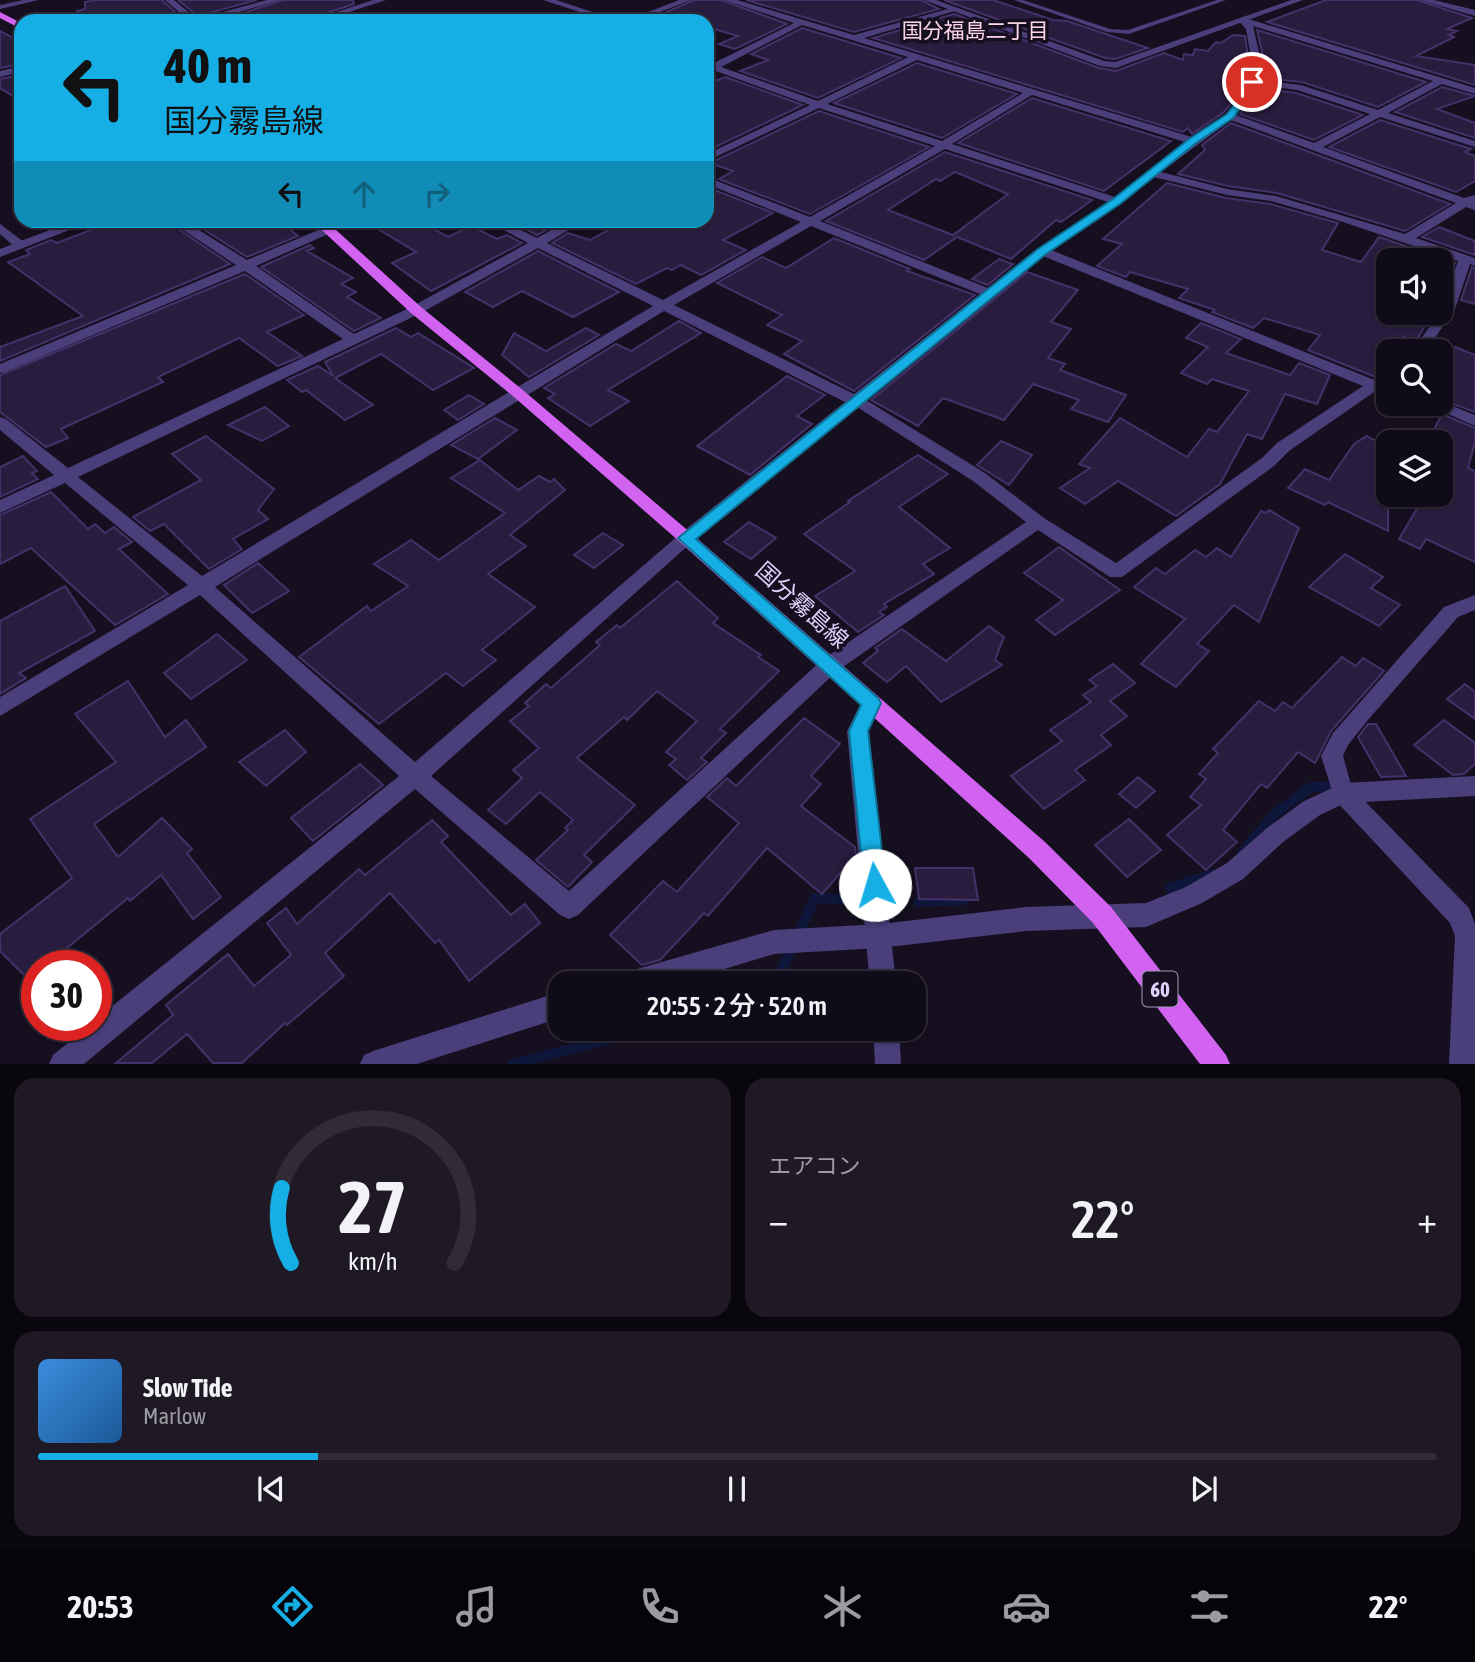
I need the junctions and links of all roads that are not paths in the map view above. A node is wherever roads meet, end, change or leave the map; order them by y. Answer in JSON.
{"nodes":[{"id":1,"x":35,"y":0,"type":"edge"},
{"id":2,"x":169,"y":0,"type":"edge"},
{"id":3,"x":276,"y":0,"type":"edge"},
{"id":4,"x":382,"y":0,"type":"edge"},
{"id":5,"x":547,"y":0,"type":"edge"},
{"id":6,"x":687,"y":0,"type":"edge"},
{"id":7,"x":728,"y":0,"type":"edge"},
{"id":8,"x":928,"y":0,"type":"edge"},
{"id":9,"x":1017,"y":0,"type":"edge"},
{"id":10,"x":1223,"y":0,"type":"edge"},
{"id":11,"x":1299,"y":0,"type":"edge"},
{"id":12,"x":1424,"y":0,"type":"edge"},
{"id":13,"x":673,"y":2,"type":"edge"},
{"id":14,"x":0,"y":7,"type":"edge"},
{"id":15,"x":952,"y":9,"type":"junction"},
{"id":16,"x":1475,"y":13,"type":"edge"},
{"id":17,"x":188,"y":14,"type":"edge"},
{"id":18,"x":223,"y":14,"type":"edge"},
{"id":19,"x":336,"y":14,"type":"edge"},
{"id":20,"x":593,"y":14,"type":"edge"},
{"id":21,"x":645,"y":14,"type":"edge"},
{"id":22,"x":1242,"y":20,"type":"junction"},
{"id":23,"x":802,"y":22,"type":"junction"},
{"id":24,"x":852,"y":39,"type":"junction"},
{"id":25,"x":914,"y":58,"type":"junction"},
{"id":26,"x":714,"y":66,"type":"edge"},
{"id":27,"x":714,"y":70,"type":"edge"},
{"id":28,"x":1440,"y":81,"type":"junction"},
{"id":29,"x":1252,"y":82,"type":"junction"},
{"id":30,"x":1473,"y":90,"type":"edge"},
{"id":31,"x":1031,"y":92,"type":"junction"},
{"id":32,"x":820,"y":105,"type":"junction"},
{"id":33,"x":1380,"y":111,"type":"junction"},
{"id":34,"x":1230,"y":116,"type":"junction"},
{"id":35,"x":1193,"y":141,"type":"junction"},
{"id":36,"x":1475,"y":144,"type":"edge"},
{"id":37,"x":946,"y":145,"type":"junction"},
{"id":38,"x":1314,"y":147,"type":"junction"},
{"id":39,"x":714,"y":155,"type":"edge"},
{"id":40,"x":1151,"y":173,"type":"junction"},
{"id":41,"x":714,"y":183,"type":"edge"},
{"id":42,"x":1116,"y":201,"type":"junction"},
{"id":43,"x":1472,"y":201,"type":"edge"},
{"id":44,"x":808,"y":221,"type":"junction"},
{"id":45,"x":0,"y":228,"type":"edge"},
{"id":46,"x":67,"y":228,"type":"edge"},
{"id":47,"x":187,"y":228,"type":"edge"},
{"id":48,"x":319,"y":228,"type":"edge"},
{"id":49,"x":325,"y":228,"type":"edge"},
{"id":50,"x":506,"y":228,"type":"edge"},
{"id":51,"x":563,"y":228,"type":"edge"},
{"id":52,"x":1407,"y":238,"type":"junction"},
{"id":53,"x":534,"y":243,"type":"junction"},
{"id":54,"x":20,"y":245,"type":"junction"},
{"id":55,"x":1042,"y":251,"type":"junction"},
{"id":56,"x":0,"y":253,"type":"edge"},
{"id":57,"x":1470,"y":261,"type":"edge"},
{"id":58,"x":247,"y":266,"type":"junction"},
{"id":59,"x":989,"y":293,"type":"junction"},
{"id":60,"x":664,"y":305,"type":"junction"},
{"id":61,"x":416,"y":310,"type":"junction"},
{"id":62,"x":1427,"y":339,"type":"edge"},
{"id":63,"x":352,"y":340,"type":"junction"},
{"id":64,"x":0,"y":369,"type":"edge"},
{"id":65,"x":1376,"y":384,"type":"edge"},
{"id":66,"x":1376,"y":389,"type":"edge"},
{"id":67,"x":519,"y":394,"type":"junction"},
{"id":68,"x":855,"y":401,"type":"junction"},
{"id":69,"x":1453,"y":412,"type":"edge"},
{"id":70,"x":1475,"y":421,"type":"edge"},
{"id":71,"x":0,"y":422,"type":"edge"},
{"id":72,"x":63,"y":475,"type":"junction"},
{"id":73,"x":0,"y":507,"type":"edge"},
{"id":74,"x":1038,"y":522,"type":"junction"},
{"id":75,"x":686,"y":538,"type":"junction"},
{"id":76,"x":203,"y":587,"type":"junction"},
{"id":77,"x":1475,"y":602,"type":"edge"},
{"id":78,"x":829,"y":666,"type":"junction"},
{"id":79,"x":871,"y":703,"type":"junction"},
{"id":80,"x":0,"y":707,"type":"edge"},
{"id":81,"x":415,"y":776,"type":"junction"},
{"id":82,"x":1475,"y":786,"type":"edge"},
{"id":83,"x":1343,"y":793,"type":"junction"},
{"id":84,"x":1102,"y":915,"type":"junction"},
{"id":85,"x":880,"y":936,"type":"junction"},
{"id":86,"x":675,"y":971,"type":"edge"},
{"id":87,"x":882,"y":971,"type":"edge"},
{"id":88,"x":548,"y":1009,"type":"edge"},
{"id":89,"x":887,"y":1041,"type":"edge"},
{"id":90,"x":62,"y":1063,"type":"edge"},
{"id":91,"x":373,"y":1063,"type":"edge"},
{"id":92,"x":888,"y":1063,"type":"edge"},
{"id":93,"x":1217,"y":1063,"type":"edge"},
{"id":94,"x":1462,"y":1063,"type":"edge"}],
"edges":[{"from":1,"to":14,"type":"street"},
{"from":2,"to":17,"type":"street"},
{"from":3,"to":18,"type":"street"},
{"from":4,"to":19,"type":"street"},
{"from":5,"to":20,"type":"street"},
{"from":6,"to":13,"type":"street"},
{"from":7,"to":23,"type":"street"},
{"from":8,"to":15,"type":"street"},
{"from":9,"to":10,"type":"lane"},
{"from":11,"to":22,"type":"street"},
{"from":12,"to":16,"type":"street"},
{"from":13,"to":21,"type":"street"},
{"from":15,"to":22,"type":"street"},
{"from":15,"to":24,"type":"street"},
{"from":22,"to":28,"type":"street"},
{"from":22,"to":29,"type":"street"},
{"from":23,"to":24,"type":"street"},
{"from":23,"to":26,"type":"street"},
{"from":24,"to":25,"type":"street"},
{"from":25,"to":31,"type":"street"},
{"from":25,"to":32,"type":"street"},
{"from":27,"to":32,"type":"street"},
{"from":28,"to":30,"type":"street"},
{"from":28,"to":33,"type":"street"},
{"from":29,"to":33,"type":"street"},
{"from":29,"to":34,"type":"street"},
{"from":31,"to":35,"type":"street"},
{"from":31,"to":37,"type":"street"},
{"from":32,"to":37,"type":"street"},
{"from":32,"to":39,"type":"street"},
{"from":33,"to":36,"type":"street"},
{"from":33,"to":38,"type":"street"},
{"from":34,"to":35,"type":"street"},
{"from":34,"to":38,"type":"street"},
{"from":35,"to":40,"type":"street"},
{"from":37,"to":42,"type":"street"},
{"from":37,"to":44,"type":"street"},
{"from":38,"to":43,"type":"street"},
{"from":40,"to":42,"type":"street"},
{"from":40,"to":52,"type":"street"},
{"from":41,"to":44,"type":"street"},
{"from":42,"to":55,"type":"street"},
{"from":43,"to":52,"type":"street"},
{"from":44,"to":59,"type":"street"},
{"from":44,"to":60,"type":"street"},
{"from":45,"to":54,"type":"street"},
{"from":46,"to":54,"type":"street"},
{"from":47,"to":58,"type":"street"},
{"from":48,"to":58,"type":"street"},
{"from":49,"to":61,"type":"main road","name":"国分霧島線","number":"60"},
{"from":50,"to":53,"type":"street"},
{"from":51,"to":53,"type":"street"},
{"from":52,"to":57,"type":"street"},
{"from":53,"to":60,"type":"street"},
{"from":53,"to":61,"type":"street"},
{"from":54,"to":56,"type":"street"},
{"from":55,"to":59,"type":"street"},
{"from":55,"to":65,"type":"street"},
{"from":57,"to":62,"type":"street"},
{"from":58,"to":63,"type":"street"},
{"from":58,"to":64,"type":"street"},
{"from":59,"to":68,"type":"street"},
{"from":60,"to":67,"type":"street"},
{"from":60,"to":68,"type":"street"},
{"from":61,"to":63,"type":"street"},
{"from":61,"to":67,"type":"main road","name":"国分霧島線","number":"60"},
{"from":63,"to":72,"type":"street"},
{"from":66,"to":74,"type":"street"},
{"from":67,"to":75,"type":"main road","name":"国分霧島線","number":"60"},
{"from":67,"to":76,"type":"street"},
{"from":68,"to":74,"type":"street"},
{"from":68,"to":75,"type":"street"},
{"from":69,"to":70,"type":"street"},
{"from":71,"to":72,"type":"street"},
{"from":72,"to":73,"type":"street"},
{"from":72,"to":76,"type":"street"},
{"from":74,"to":78,"type":"street"},
{"from":75,"to":78,"type":"main road","name":"国分霧島線","number":"60"},
{"from":75,"to":81,"type":"street"},
{"from":76,"to":80,"type":"street"},
{"from":76,"to":81,"type":"street"},
{"from":77,"to":83,"type":"street"},
{"from":78,"to":79,"type":"main road","name":"国分霧島線","number":"60"},
{"from":78,"to":81,"type":"street"},
{"from":79,"to":84,"type":"main road","name":"国分霧島線","number":"60"},
{"from":79,"to":85,"type":"street"},
{"from":81,"to":90,"type":"street"},
{"from":82,"to":83,"type":"street"},
{"from":83,"to":84,"type":"street"},
{"from":83,"to":94,"type":"street"},
{"from":84,"to":85,"type":"street"},
{"from":84,"to":93,"type":"main road","name":"国分霧島線","number":"60"},
{"from":85,"to":86,"type":"street"},
{"from":85,"to":87,"type":"street"},
{"from":88,"to":91,"type":"street"},
{"from":89,"to":92,"type":"street"}]}
